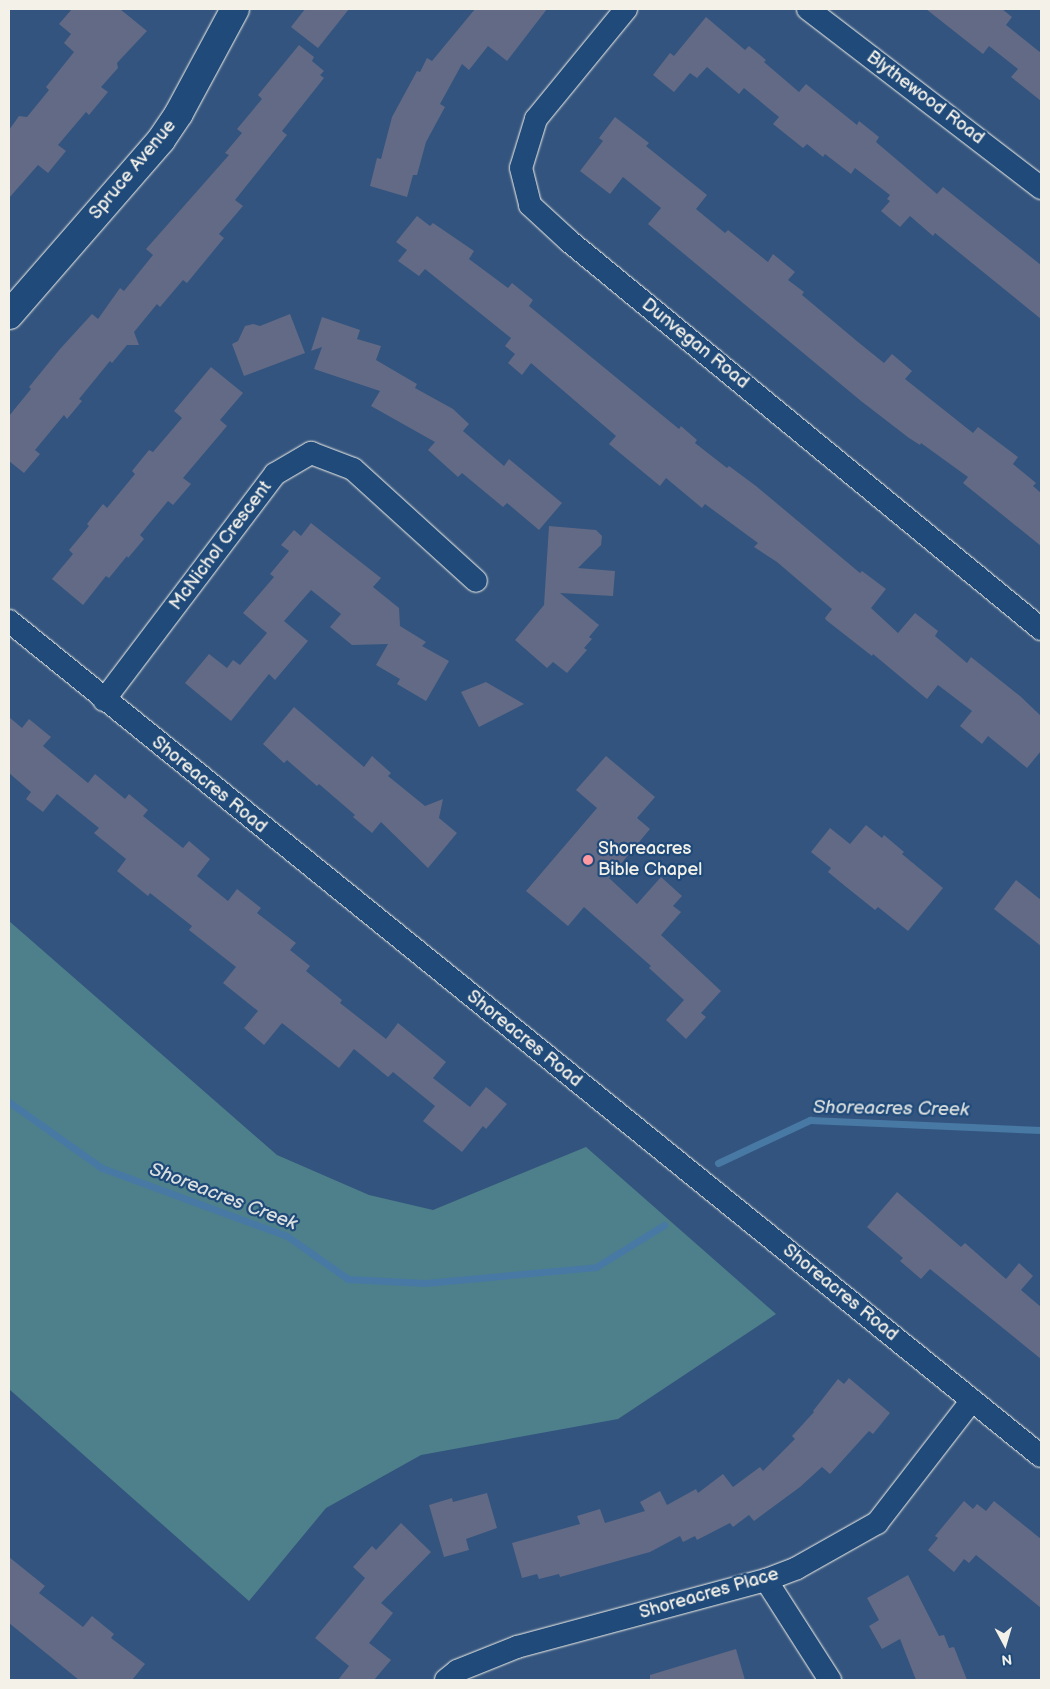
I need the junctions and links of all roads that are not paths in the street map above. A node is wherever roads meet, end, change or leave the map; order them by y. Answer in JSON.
{"nodes":[{"id":1,"x":236,"y":9,"type":"edge"},
{"id":2,"x":626,"y":9,"type":"edge"},
{"id":3,"x":808,"y":9,"type":"edge"},
{"id":4,"x":1041,"y":188,"type":"edge"},
{"id":5,"x":9,"y":316,"type":"edge"},
{"id":6,"x":476,"y":581,"type":"dead end"},
{"id":7,"x":9,"y":621,"type":"edge"},
{"id":8,"x":1041,"y":629,"type":"edge"},
{"id":9,"x":104,"y":700,"type":"junction"},
{"id":10,"x":972,"y":1400,"type":"junction"},
{"id":11,"x":1041,"y":1456,"type":"edge"},
{"id":12,"x":766,"y":1580,"type":"junction"},
{"id":13,"x":446,"y":1680,"type":"edge"},
{"id":14,"x":830,"y":1680,"type":"edge"}],
"edges":[{"from":1,"to":5,"type":"street","name":"Spruce Avenue"},
{"from":2,"to":8,"type":"street","name":"Dunvegan Road"},
{"from":3,"to":4,"type":"street","name":"Blythewood Road"},
{"from":6,"to":9,"type":"street","name":"McNichol Crescent"},
{"from":7,"to":9,"type":"street","name":"Shoreacres Road"},
{"from":9,"to":10,"type":"street","name":"Shoreacres Road"},
{"from":10,"to":11,"type":"street","name":"Shoreacres Road"},
{"from":10,"to":12,"type":"street","name":"Shoreacres Place"},
{"from":12,"to":13,"type":"street","name":"Shoreacres Place"},
{"from":12,"to":14,"type":"street"}]}
